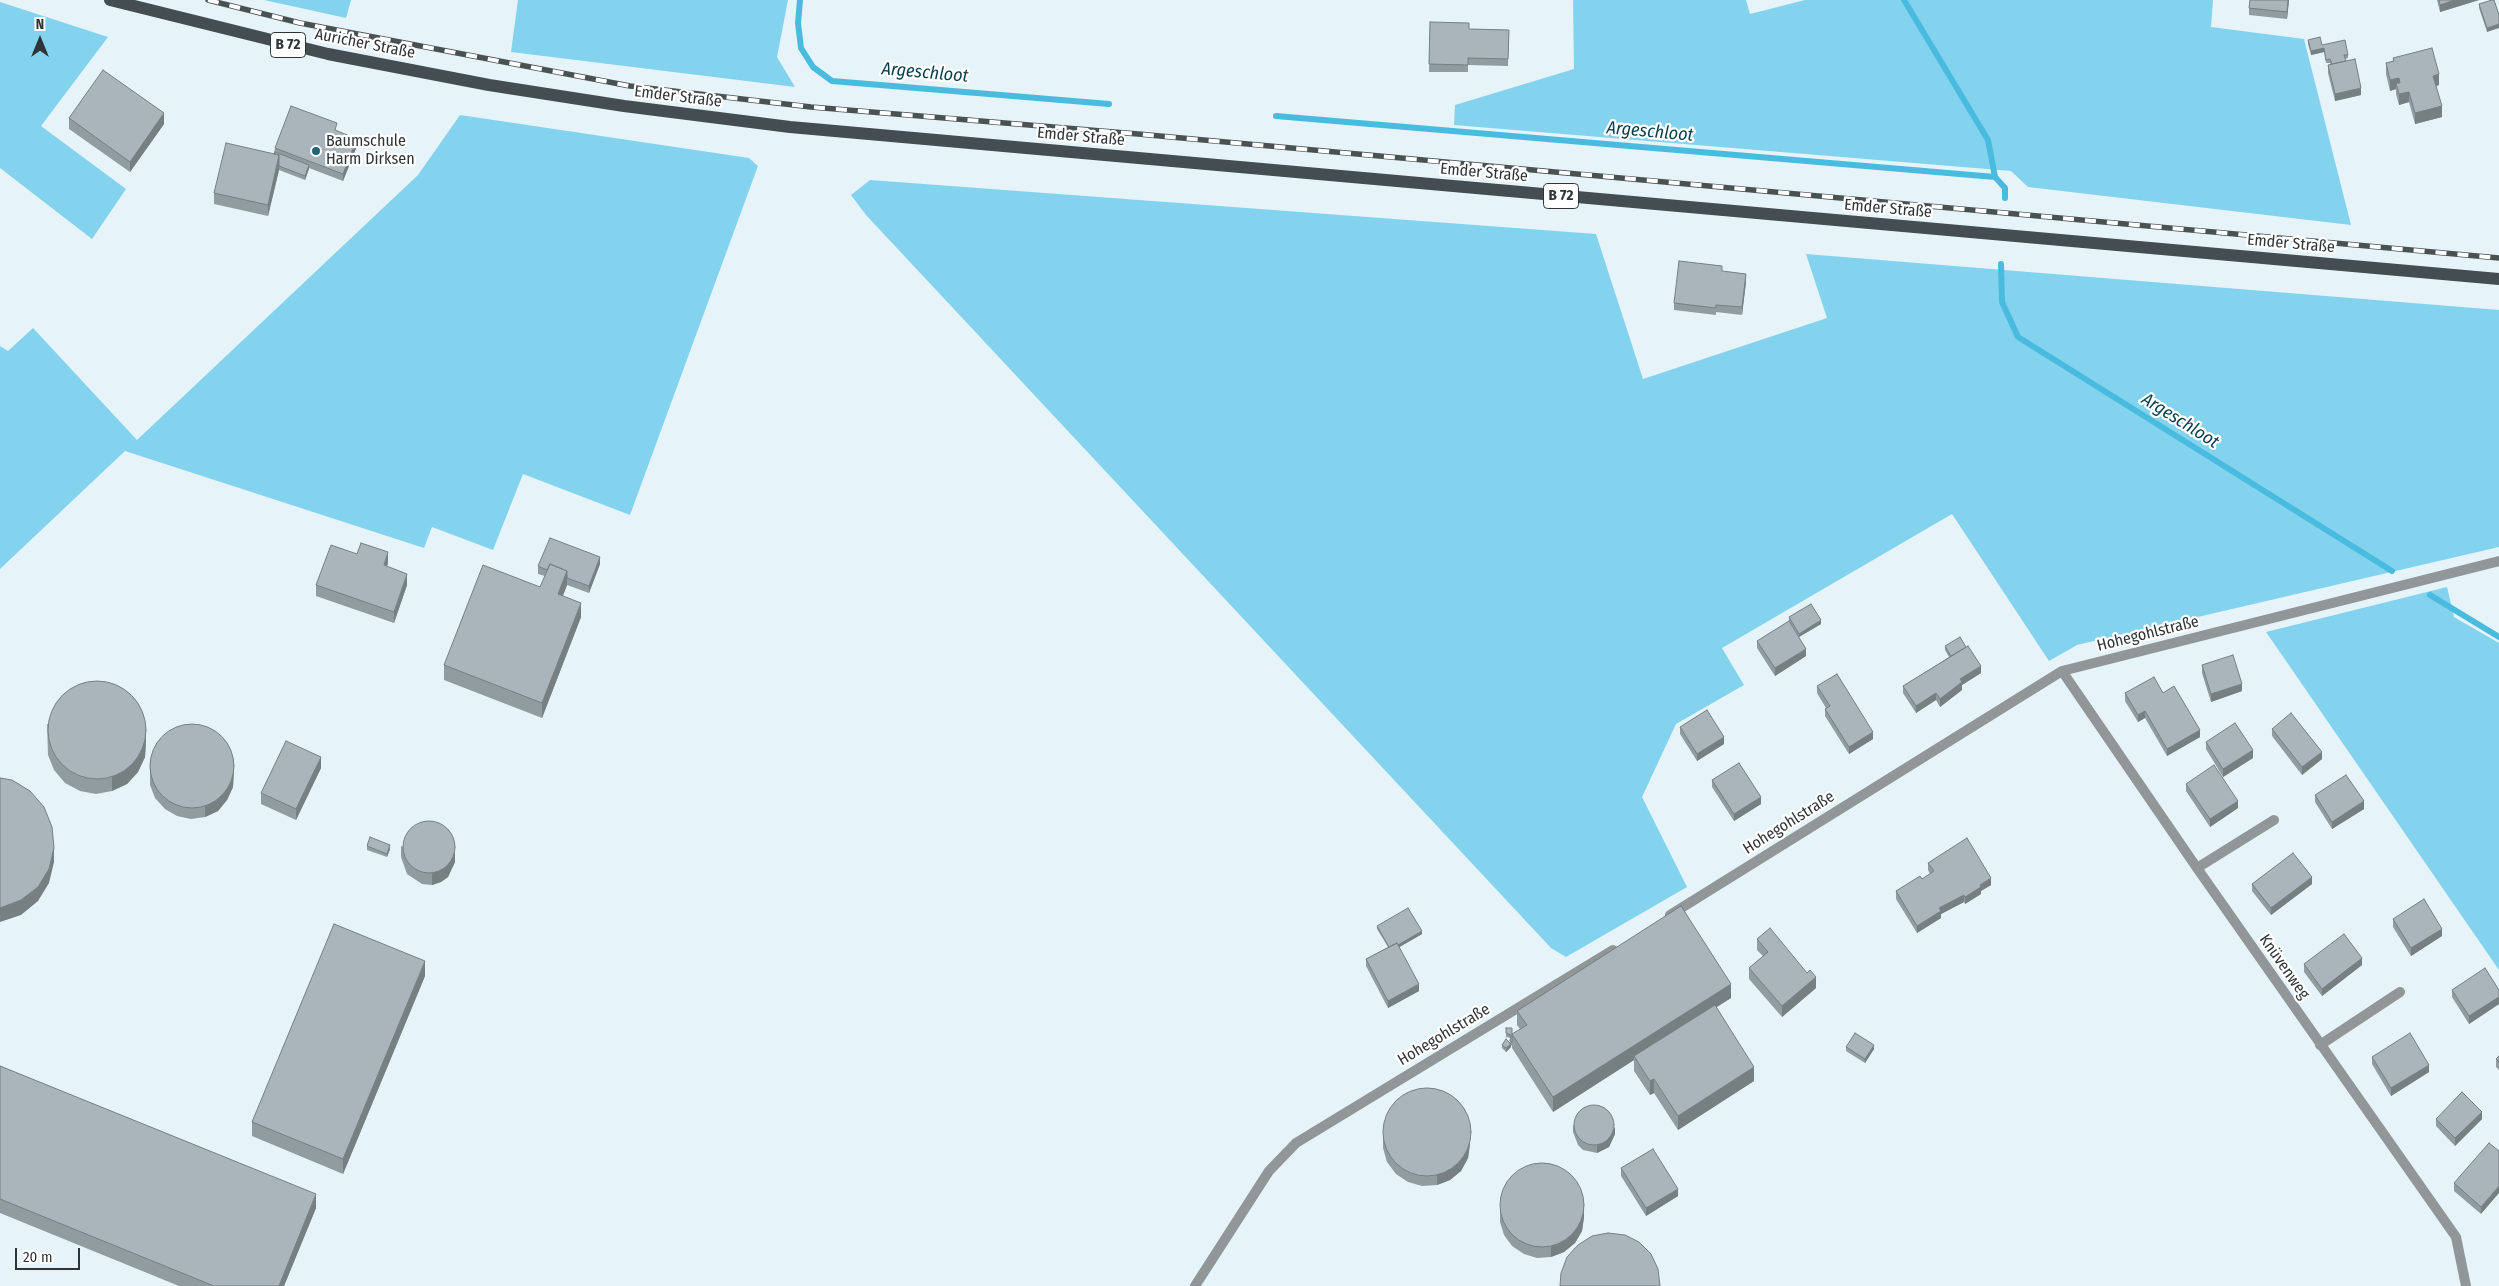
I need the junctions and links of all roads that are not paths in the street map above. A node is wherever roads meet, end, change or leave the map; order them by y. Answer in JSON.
{"nodes":[{"id":1,"x":110,"y":0,"type":"edge"},
{"id":2,"x":468,"y":81,"type":"joint"},
{"id":3,"x":2499,"y":279,"type":"edge"},
{"id":4,"x":2499,"y":561,"type":"edge"},
{"id":5,"x":2062,"y":671,"type":"junction"},
{"id":6,"x":2274,"y":820,"type":"dead end"},
{"id":7,"x":2197,"y":868,"type":"junction"},
{"id":8,"x":1664,"y":919,"type":"edge"},
{"id":9,"x":1622,"y":944,"type":"edge"},
{"id":10,"x":2400,"y":992,"type":"dead end"},
{"id":11,"x":2320,"y":1045,"type":"junction"},
{"id":12,"x":1196,"y":1286,"type":"edge"},
{"id":13,"x":2466,"y":1286,"type":"edge"}],
"edges":[{"from":1,"to":2,"type":"main road","name":"Auricher Straße","number":"B 72"},
{"from":2,"to":3,"type":"main road","name":"Emder Straße","number":"B 72"},
{"from":4,"to":5,"type":"street","name":"Hohegohlstraße"},
{"from":5,"to":7,"type":"street","name":"Knüvenweg"},
{"from":5,"to":8,"type":"street","name":"Hohegohlstraße"},
{"from":6,"to":7,"type":"street"},
{"from":7,"to":11,"type":"street","name":"Knüvenweg"},
{"from":9,"to":12,"type":"street","name":"Hohegohlstraße"},
{"from":10,"to":11,"type":"street"},
{"from":11,"to":13,"type":"street","name":"Knüvenweg"}]}
